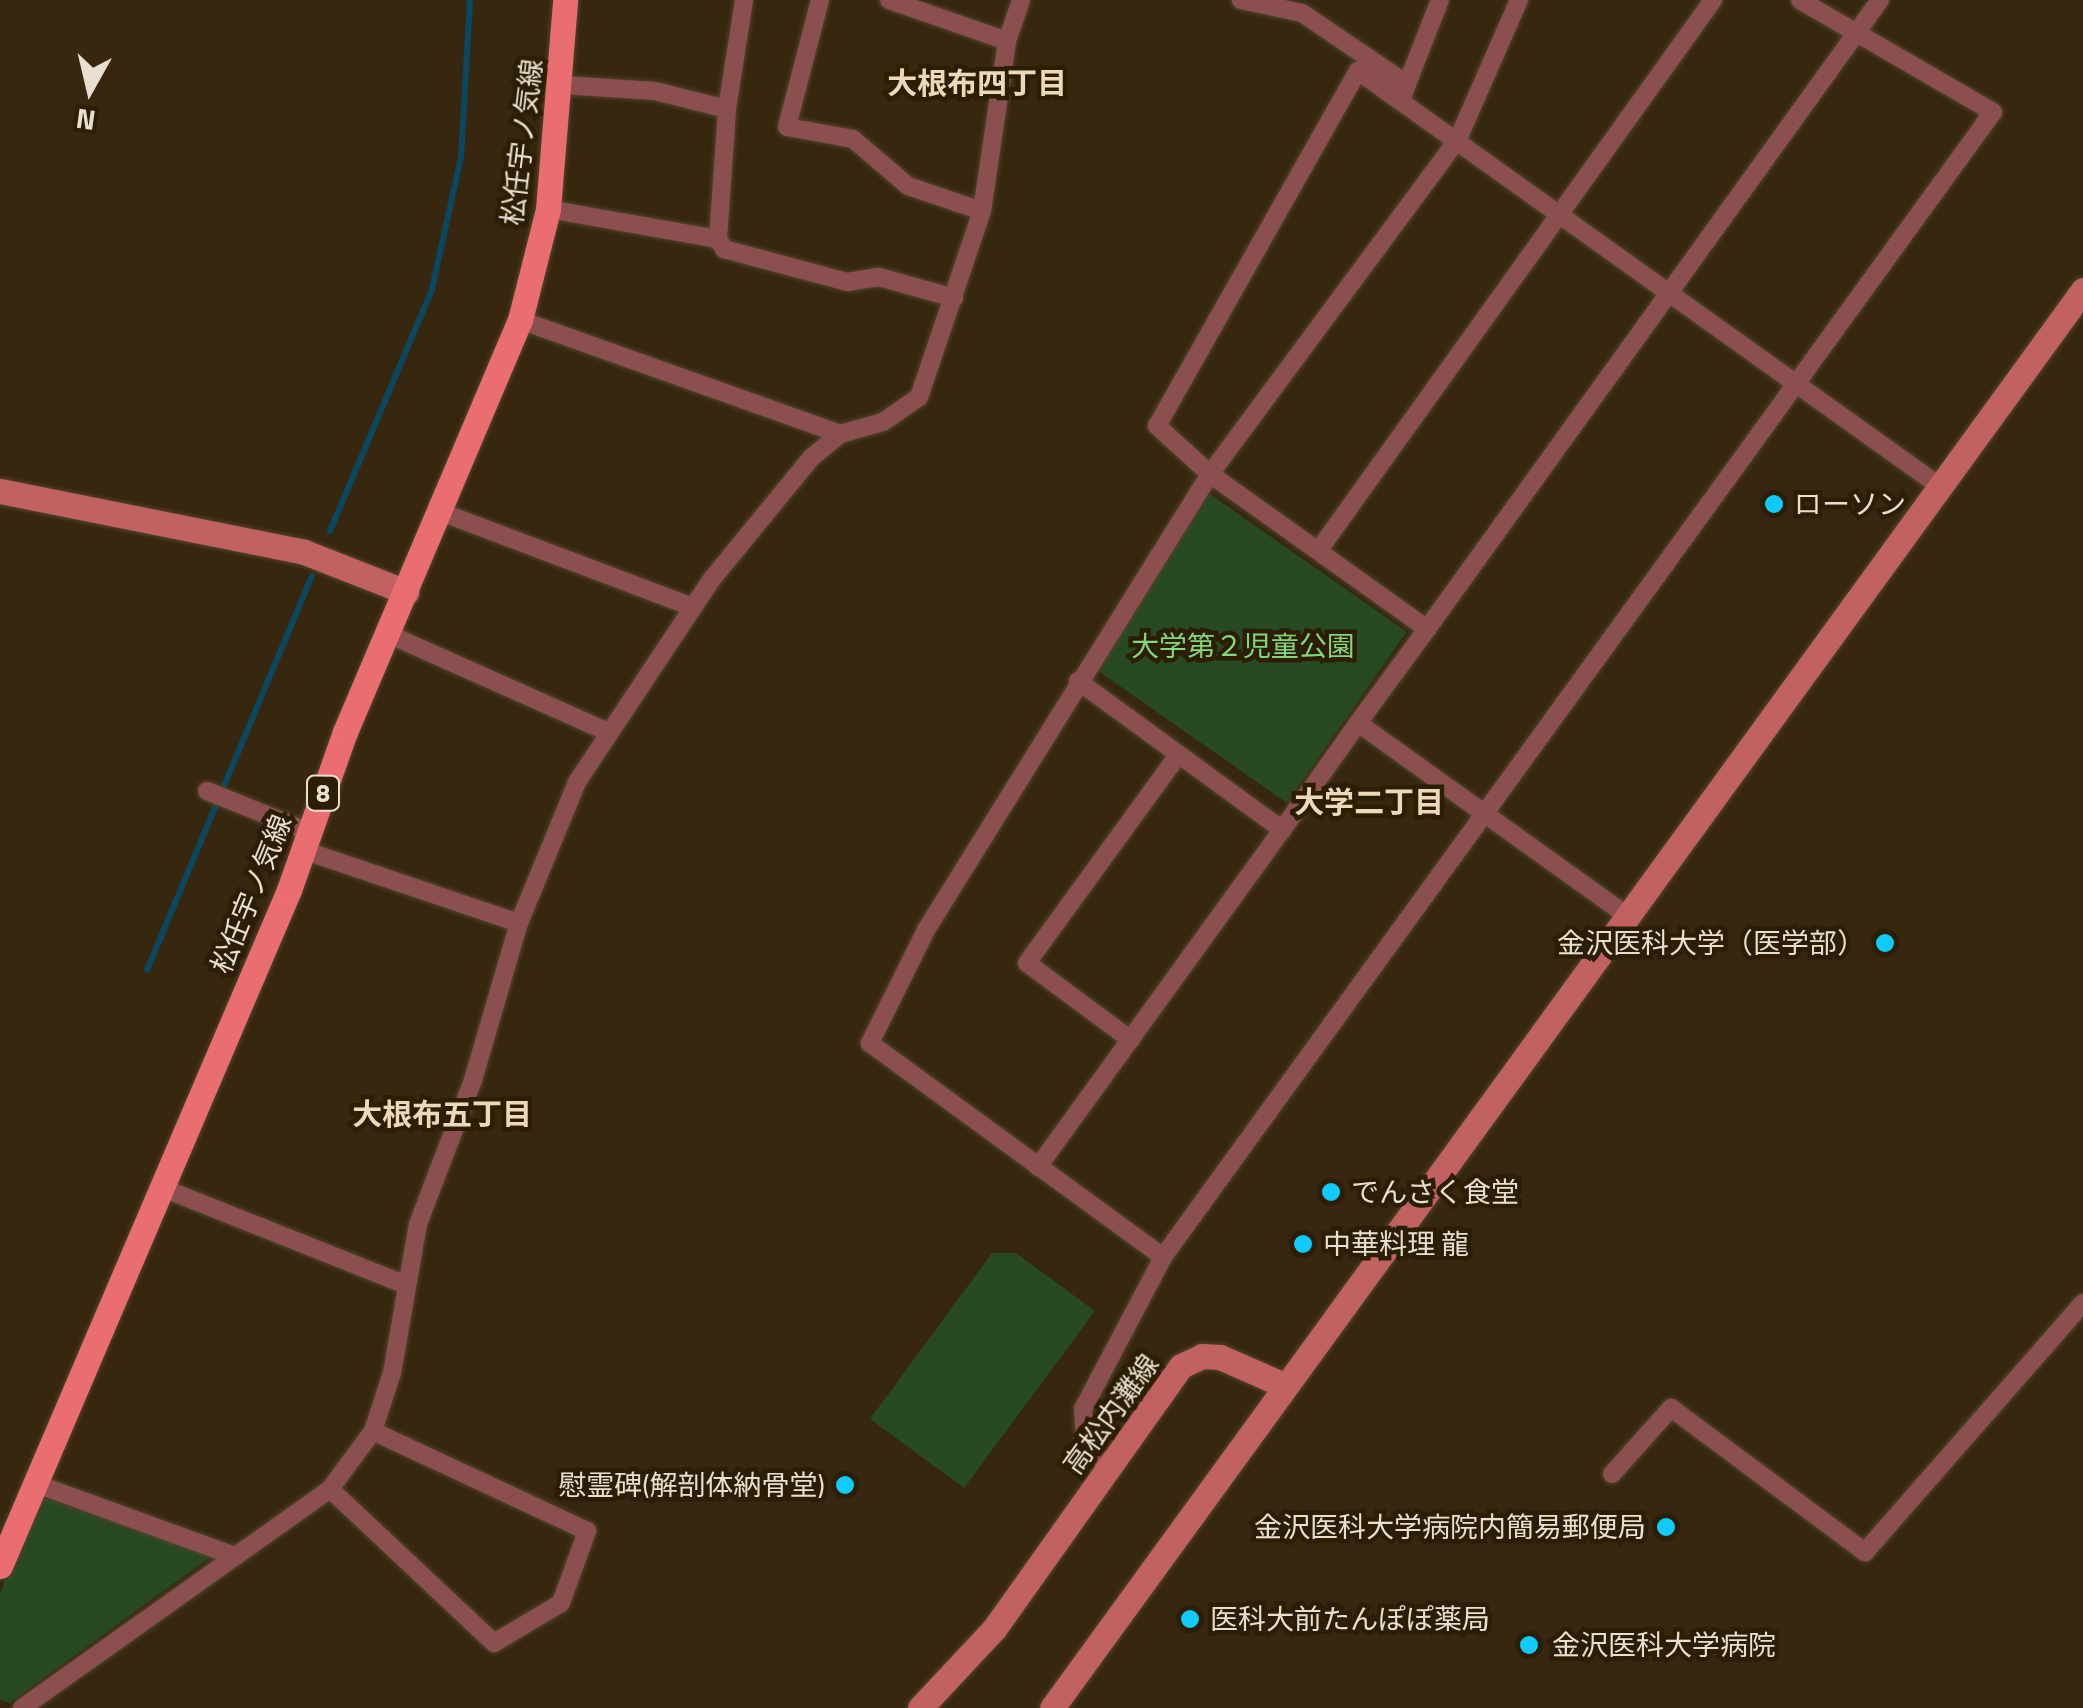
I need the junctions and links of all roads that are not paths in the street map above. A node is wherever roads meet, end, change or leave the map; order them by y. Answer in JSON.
{"nodes":[{"id":1,"x":565,"y":0,"type":"edge"},
{"id":2,"x":744,"y":0,"type":"edge"},
{"id":3,"x":820,"y":0,"type":"edge"},
{"id":4,"x":889,"y":0,"type":"edge"},
{"id":5,"x":1022,"y":0,"type":"edge"},
{"id":6,"x":1241,"y":0,"type":"edge"},
{"id":7,"x":1440,"y":0,"type":"edge"},
{"id":8,"x":1519,"y":0,"type":"edge"},
{"id":9,"x":1713,"y":0,"type":"edge"},
{"id":10,"x":1800,"y":0,"type":"edge"},
{"id":11,"x":1880,"y":0,"type":"edge"},
{"id":12,"x":1857,"y":31,"type":"junction"},
{"id":13,"x":1007,"y":41,"type":"junction"},
{"id":14,"x":563,"y":85,"type":"junction"},
{"id":15,"x":1404,"y":91,"type":"junction"},
{"id":16,"x":727,"y":109,"type":"junction"},
{"id":17,"x":1458,"y":139,"type":"junction"},
{"id":18,"x":548,"y":209,"type":"junction"},
{"id":19,"x":982,"y":210,"type":"junction"},
{"id":20,"x":1557,"y":212,"type":"junction"},
{"id":21,"x":718,"y":239,"type":"junction"},
{"id":22,"x":1672,"y":293,"type":"junction"},
{"id":23,"x":954,"y":298,"type":"junction"},
{"id":24,"x":2080,"y":303,"type":"edge"},
{"id":25,"x":520,"y":320,"type":"junction"},
{"id":26,"x":1796,"y":383,"type":"junction"},
{"id":27,"x":840,"y":434,"type":"junction"},
{"id":28,"x":1210,"y":474,"type":"junction"},
{"id":29,"x":1938,"y":485,"type":"junction"},
{"id":30,"x":0,"y":491,"type":"edge"},
{"id":31,"x":441,"y":512,"type":"junction"},
{"id":32,"x":1321,"y":547,"type":"junction"},
{"id":33,"x":406,"y":592,"type":"junction"},
{"id":34,"x":693,"y":606,"type":"junction"},
{"id":35,"x":1427,"y":629,"type":"junction"},
{"id":36,"x":388,"y":634,"type":"junction"},
{"id":37,"x":1078,"y":680,"type":"junction"},
{"id":38,"x":1358,"y":723,"type":"junction"},
{"id":39,"x":608,"y":732,"type":"junction"},
{"id":40,"x":1179,"y":754,"type":"junction"},
{"id":41,"x":216,"y":795,"type":"dead end"},
{"id":42,"x":1486,"y":817,"type":"junction"},
{"id":43,"x":1282,"y":830,"type":"junction"},
{"id":44,"x":306,"y":841,"type":"junction"},
{"id":45,"x":1626,"y":915,"type":"junction"},
{"id":46,"x":519,"y":923,"type":"junction"},
{"id":47,"x":1130,"y":1040,"type":"junction"},
{"id":48,"x":1038,"y":1167,"type":"junction"},
{"id":49,"x":160,"y":1187,"type":"junction"},
{"id":50,"x":1163,"y":1258,"type":"junction"},
{"id":51,"x":404,"y":1284,"type":"junction"},
{"id":52,"x":2083,"y":1303,"type":"edge"},
{"id":53,"x":1286,"y":1386,"type":"junction"},
{"id":54,"x":373,"y":1431,"type":"junction"},
{"id":55,"x":1109,"y":1467,"type":"junction"},
{"id":56,"x":1612,"y":1474,"type":"dead end"},
{"id":57,"x":34,"y":1483,"type":"junction"},
{"id":58,"x":330,"y":1489,"type":"junction"},
{"id":59,"x":232,"y":1555,"type":"junction"},
{"id":60,"x":0,"y":1566,"type":"edge"},
{"id":61,"x":22,"y":1708,"type":"edge"},
{"id":62,"x":920,"y":1708,"type":"edge"},
{"id":63,"x":1052,"y":1708,"type":"edge"}],
"edges":[{"from":1,"to":14,"type":"main road","name":"松任宇ノ気線","number":"8"},
{"from":2,"to":16,"type":"street"},
{"from":3,"to":19,"type":"street"},
{"from":4,"to":13,"type":"street"},
{"from":5,"to":13,"type":"street"},
{"from":6,"to":15,"type":"street"},
{"from":7,"to":15,"type":"street"},
{"from":8,"to":17,"type":"street"},
{"from":9,"to":20,"type":"street"},
{"from":10,"to":12,"type":"street"},
{"from":11,"to":12,"type":"street"},
{"from":12,"to":22,"type":"street"},
{"from":12,"to":26,"type":"street"},
{"from":13,"to":19,"type":"street"},
{"from":14,"to":16,"type":"street"},
{"from":14,"to":18,"type":"main road","name":"松任宇ノ気線","number":"8"},
{"from":15,"to":17,"type":"street"},
{"from":15,"to":28,"type":"street"},
{"from":16,"to":21,"type":"street"},
{"from":17,"to":20,"type":"street"},
{"from":17,"to":28,"type":"street"},
{"from":18,"to":21,"type":"street"},
{"from":18,"to":25,"type":"main road","name":"松任宇ノ気線","number":"8"},
{"from":19,"to":23,"type":"street"},
{"from":20,"to":22,"type":"street"},
{"from":20,"to":32,"type":"street"},
{"from":21,"to":23,"type":"street"},
{"from":22,"to":26,"type":"street"},
{"from":22,"to":35,"type":"street"},
{"from":23,"to":27,"type":"street"},
{"from":24,"to":29,"type":"street"},
{"from":25,"to":27,"type":"street"},
{"from":25,"to":31,"type":"main road","name":"松任宇ノ気線","number":"8"},
{"from":26,"to":29,"type":"street"},
{"from":26,"to":42,"type":"street"},
{"from":27,"to":34,"type":"street"},
{"from":28,"to":32,"type":"street"},
{"from":28,"to":37,"type":"street"},
{"from":29,"to":45,"type":"street"},
{"from":30,"to":33,"type":"street"},
{"from":31,"to":33,"type":"main road","name":"松任宇ノ気線","number":"8"},
{"from":31,"to":34,"type":"street"},
{"from":32,"to":35,"type":"street"},
{"from":33,"to":36,"type":"main road","name":"松任宇ノ気線","number":"8"},
{"from":34,"to":39,"type":"street"},
{"from":35,"to":38,"type":"street"},
{"from":36,"to":39,"type":"street"},
{"from":36,"to":44,"type":"main road","name":"松任宇ノ気線","number":"8"},
{"from":37,"to":40,"type":"street"},
{"from":37,"to":48,"type":"street"},
{"from":38,"to":42,"type":"street"},
{"from":38,"to":43,"type":"street"},
{"from":39,"to":46,"type":"street"},
{"from":40,"to":43,"type":"street"},
{"from":40,"to":47,"type":"street"},
{"from":41,"to":44,"type":"street"},
{"from":42,"to":45,"type":"street"},
{"from":42,"to":50,"type":"street"},
{"from":43,"to":47,"type":"street"},
{"from":44,"to":46,"type":"street"},
{"from":44,"to":49,"type":"main road","name":"松任宇ノ気線","number":"8"},
{"from":45,"to":53,"type":"street"},
{"from":46,"to":51,"type":"street"},
{"from":47,"to":48,"type":"street"},
{"from":48,"to":50,"type":"street"},
{"from":49,"to":51,"type":"street"},
{"from":49,"to":57,"type":"main road","name":"松任宇ノ気線","number":"8"},
{"from":50,"to":55,"type":"street"},
{"from":51,"to":54,"type":"street"},
{"from":52,"to":56,"type":"street"},
{"from":53,"to":55,"type":"street","name":"高松内灘線"},
{"from":53,"to":63,"type":"street"},
{"from":54,"to":58,"type":"street"},
{"from":54,"to":58,"type":"street"},
{"from":55,"to":62,"type":"street","name":"高松内灘線"},
{"from":57,"to":59,"type":"street"},
{"from":57,"to":60,"type":"main road","name":"松任宇ノ気線","number":"8"},
{"from":58,"to":59,"type":"street"},
{"from":59,"to":61,"type":"street"}]}
